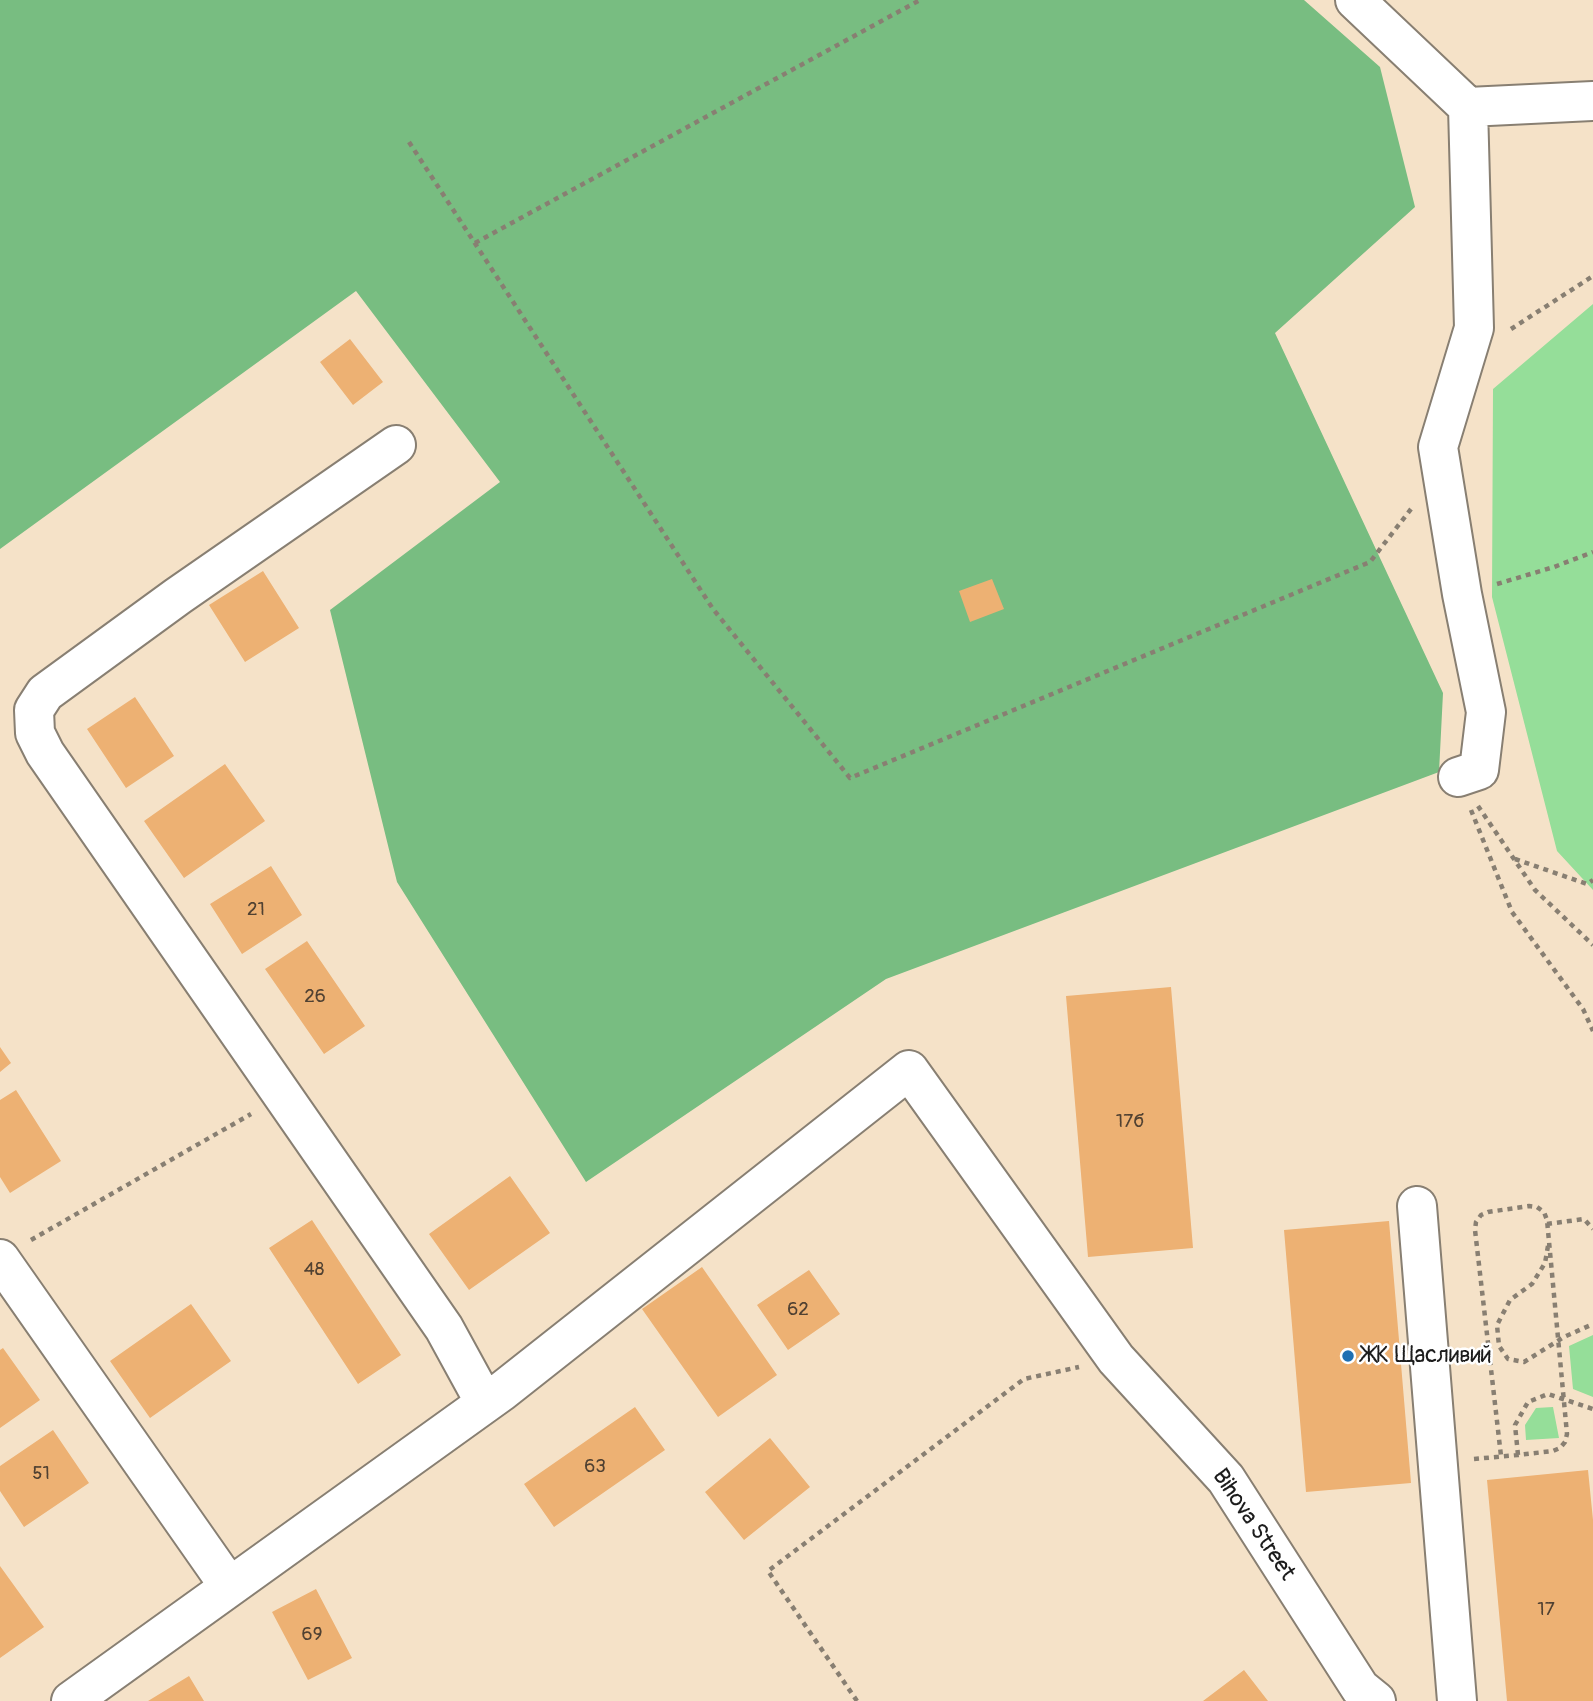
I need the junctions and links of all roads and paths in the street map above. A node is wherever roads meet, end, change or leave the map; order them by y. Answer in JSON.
{"nodes":[{"id":1,"x":920,"y":0,"type":"edge"},
{"id":2,"x":1355,"y":0,"type":"edge"},
{"id":3,"x":1593,"y":102,"type":"edge"},
{"id":4,"x":1468,"y":107,"type":"junction"},
{"id":5,"x":410,"y":142,"type":"dead end"},
{"id":6,"x":475,"y":243,"type":"junction"},
{"id":7,"x":1593,"y":276,"type":"edge"},
{"id":8,"x":1465,"y":358,"type":"junction"},
{"id":9,"x":396,"y":445,"type":"dead end"},
{"id":10,"x":1444,"y":476,"type":"junction"},
{"id":11,"x":1593,"y":552,"type":"edge"},
{"id":12,"x":1462,"y":594,"type":"junction"},
{"id":13,"x":1458,"y":777,"type":"junction"},
{"id":14,"x":1515,"y":859,"type":"junction"},
{"id":15,"x":1593,"y":880,"type":"edge"},
{"id":16,"x":1593,"y":945,"type":"edge"},
{"id":17,"x":1593,"y":1031,"type":"edge"},
{"id":18,"x":283,"y":1096,"type":"junction"},
{"id":19,"x":1417,"y":1206,"type":"dead end"},
{"id":20,"x":1547,"y":1224,"type":"junction"},
{"id":21,"x":1593,"y":1228,"type":"edge"},
{"id":22,"x":1549,"y":1239,"type":"junction"},
{"id":23,"x":12,"y":1252,"type":"edge"},
{"id":24,"x":1593,"y":1324,"type":"edge"},
{"id":25,"x":1558,"y":1340,"type":"junction"},
{"id":26,"x":1116,"y":1359,"type":"junction"},
{"id":27,"x":1564,"y":1399,"type":"junction"},
{"id":28,"x":485,"y":1403,"type":"junction"},
{"id":29,"x":1593,"y":1409,"type":"edge"},
{"id":30,"x":1518,"y":1455,"type":"junction"},
{"id":31,"x":229,"y":1586,"type":"junction"},
{"id":32,"x":71,"y":1701,"type":"edge"},
{"id":33,"x":857,"y":1701,"type":"edge"},
{"id":34,"x":1376,"y":1701,"type":"edge"},
{"id":35,"x":1457,"y":1701,"type":"edge"}],
"edges":[{"from":1,"to":6,"type":"path"},
{"from":2,"to":4,"type":"street"},
{"from":3,"to":4,"type":"street"},
{"from":4,"to":8,"type":"street"},
{"from":5,"to":6,"type":"path"},
{"from":6,"to":10,"type":"path"},
{"from":7,"to":8,"type":"path"},
{"from":8,"to":10,"type":"street"},
{"from":9,"to":18,"type":"street"},
{"from":10,"to":12,"type":"street"},
{"from":11,"to":12,"type":"path"},
{"from":12,"to":13,"type":"street"},
{"from":13,"to":14,"type":"path"},
{"from":13,"to":17,"type":"path"},
{"from":14,"to":15,"type":"path"},
{"from":14,"to":16,"type":"path"},
{"from":18,"to":23,"type":"path"},
{"from":18,"to":28,"type":"street"},
{"from":19,"to":35,"type":"street"},
{"from":20,"to":21,"type":"path"},
{"from":20,"to":22,"type":"path"},
{"from":20,"to":30,"type":"path"},
{"from":22,"to":25,"type":"path"},
{"from":22,"to":25,"type":"path"},
{"from":23,"to":31,"type":"street"},
{"from":24,"to":25,"type":"path"},
{"from":25,"to":27,"type":"path"},
{"from":26,"to":28,"type":"street","name":"Bihova Street"},
{"from":26,"to":33,"type":"path"},
{"from":26,"to":34,"type":"street","name":"Bihova Street"},
{"from":27,"to":29,"type":"path"},
{"from":27,"to":30,"type":"path"},
{"from":27,"to":30,"type":"path"},
{"from":28,"to":31,"type":"street"},
{"from":31,"to":32,"type":"street"}]}
